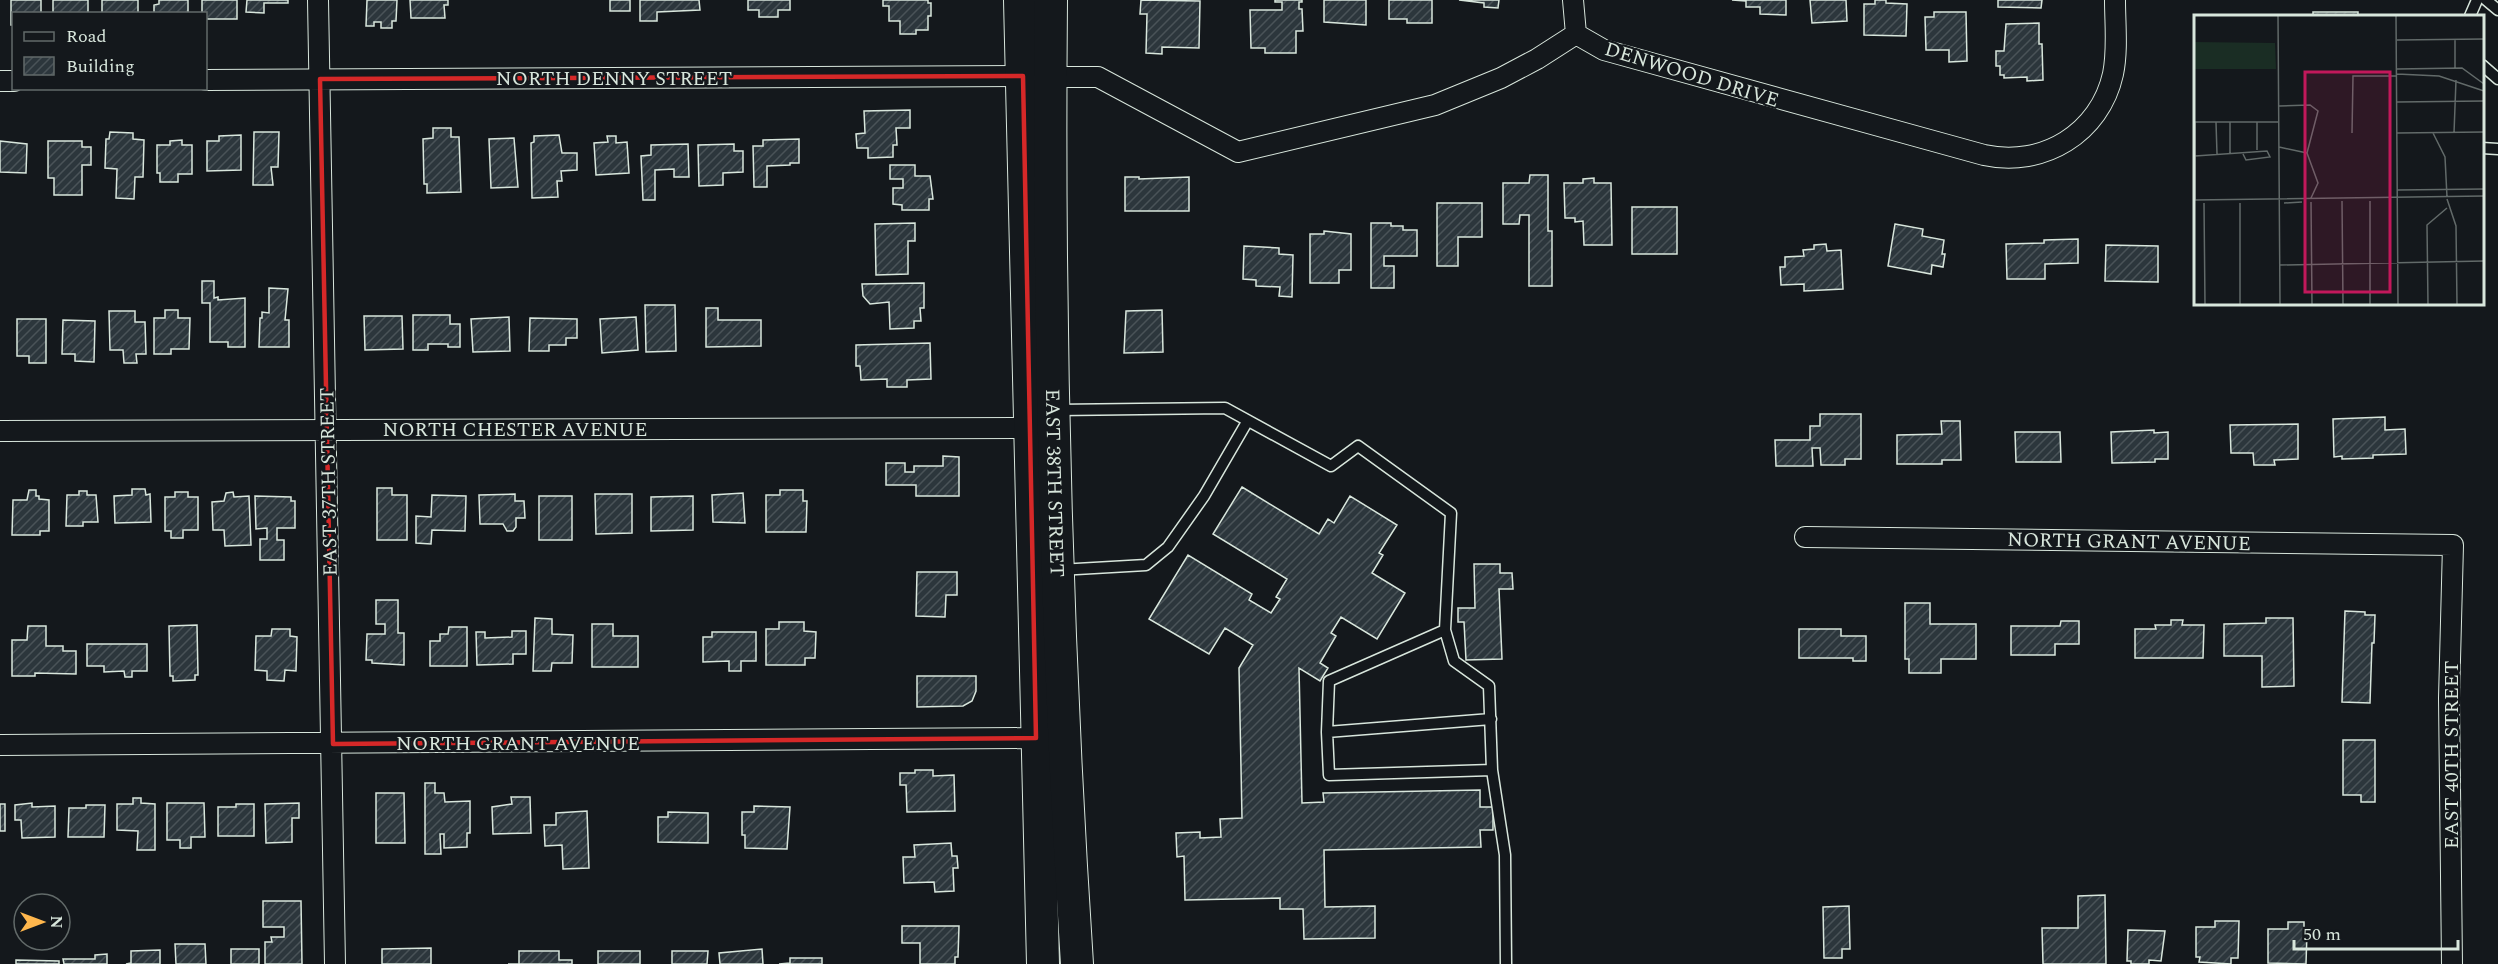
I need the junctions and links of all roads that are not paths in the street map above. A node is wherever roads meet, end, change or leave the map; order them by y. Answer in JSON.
{"nodes":[{"id":1,"x":318,"y":0,"type":"edge"},
{"id":2,"x":1020,"y":0,"type":"edge"},
{"id":3,"x":1051,"y":0,"type":"edge"},
{"id":4,"x":1573,"y":0,"type":"edge"},
{"id":5,"x":2115,"y":0,"type":"edge"},
{"id":6,"x":2477,"y":0,"type":"edge"},
{"id":7,"x":2486,"y":0,"type":"edge"},
{"id":8,"x":2498,"y":10,"type":"edge"},
{"id":9,"x":2470,"y":15,"type":"edge"},
{"id":10,"x":1576,"y":34,"type":"junction"},
{"id":11,"x":2483,"y":67,"type":"edge"},
{"id":12,"x":1037,"y":76,"type":"junction"},
{"id":13,"x":320,"y":79,"type":"junction"},
{"id":14,"x":2498,"y":79,"type":"edge"},
{"id":15,"x":207,"y":80,"type":"edge"},
{"id":16,"x":2483,"y":148,"type":"edge"},
{"id":17,"x":2498,"y":149,"type":"edge"},
{"id":18,"x":1042,"y":419,"type":"junction"},
{"id":19,"x":1246,"y":422,"type":"junction"},
{"id":20,"x":327,"y":430,"type":"junction"},
{"id":21,"x":0,"y":431,"type":"edge"},
{"id":22,"x":1805,"y":537,"type":"dead end"},
{"id":23,"x":2453,"y":545,"type":"joint"},
{"id":24,"x":1058,"y":570,"type":"junction"},
{"id":25,"x":1445,"y":630,"type":"junction"},
{"id":26,"x":1491,"y":719,"type":"junction"},
{"id":27,"x":1327,"y":732,"type":"junction"},
{"id":28,"x":1036,"y":738,"type":"junction"},
{"id":29,"x":333,"y":744,"type":"junction"},
{"id":30,"x":0,"y":745,"type":"edge"},
{"id":31,"x":1492,"y":770,"type":"junction"},
{"id":32,"x":335,"y":964,"type":"edge"},
{"id":33,"x":1043,"y":964,"type":"edge"},
{"id":34,"x":1077,"y":964,"type":"edge"},
{"id":35,"x":1506,"y":964,"type":"edge"},
{"id":36,"x":2452,"y":964,"type":"edge"}],
"edges":[{"from":1,"to":13,"type":"street","name":"EAST 37TH STREET"},
{"from":2,"to":12,"type":"main road","name":"EAST 38TH STREET"},
{"from":3,"to":12,"type":"main road","name":"EAST 38TH STREET"},
{"from":4,"to":10,"type":"street"},
{"from":5,"to":10,"type":"street","name":"DENWOOD DRIVE"},
{"from":6,"to":9,"type":"lane"},
{"from":7,"to":8,"type":"lane"},
{"from":10,"to":12,"type":"street"},
{"from":11,"to":14,"type":"lane"},
{"from":12,"to":13,"type":"street","name":"NORTH DENNY STREET"},
{"from":12,"to":18,"type":"main road","name":"EAST 38TH STREET"},
{"from":13,"to":15,"type":"street","name":"NORTH DENNY STREET"},
{"from":13,"to":20,"type":"street","name":"EAST 37TH STREET"},
{"from":16,"to":17,"type":"lane"},
{"from":18,"to":19,"type":"lane"},
{"from":18,"to":20,"type":"street","name":"NORTH CHESTER AVENUE"},
{"from":18,"to":24,"type":"main road","name":"EAST 38TH STREET"},
{"from":18,"to":28,"type":"main road","name":"EAST 38TH STREET"},
{"from":19,"to":24,"type":"lane"},
{"from":19,"to":25,"type":"lane"},
{"from":20,"to":21,"type":"street","name":"NORTH CHESTER AVENUE"},
{"from":20,"to":29,"type":"street","name":"EAST 37TH STREET"},
{"from":22,"to":23,"type":"street","name":"NORTH GRANT AVENUE"},
{"from":23,"to":36,"type":"street","name":"EAST 40TH STREET"},
{"from":24,"to":34,"type":"main road","name":"EAST 38TH STREET"},
{"from":25,"to":26,"type":"lane"},
{"from":25,"to":27,"type":"lane"},
{"from":26,"to":27,"type":"lane"},
{"from":26,"to":31,"type":"lane"},
{"from":27,"to":31,"type":"lane"},
{"from":28,"to":29,"type":"street","name":"NORTH GRANT AVENUE"},
{"from":28,"to":33,"type":"main road","name":"EAST 38TH STREET"},
{"from":29,"to":30,"type":"street","name":"NORTH GRANT AVENUE"},
{"from":29,"to":32,"type":"street","name":"EAST 37TH STREET"},
{"from":31,"to":35,"type":"lane"}]}
